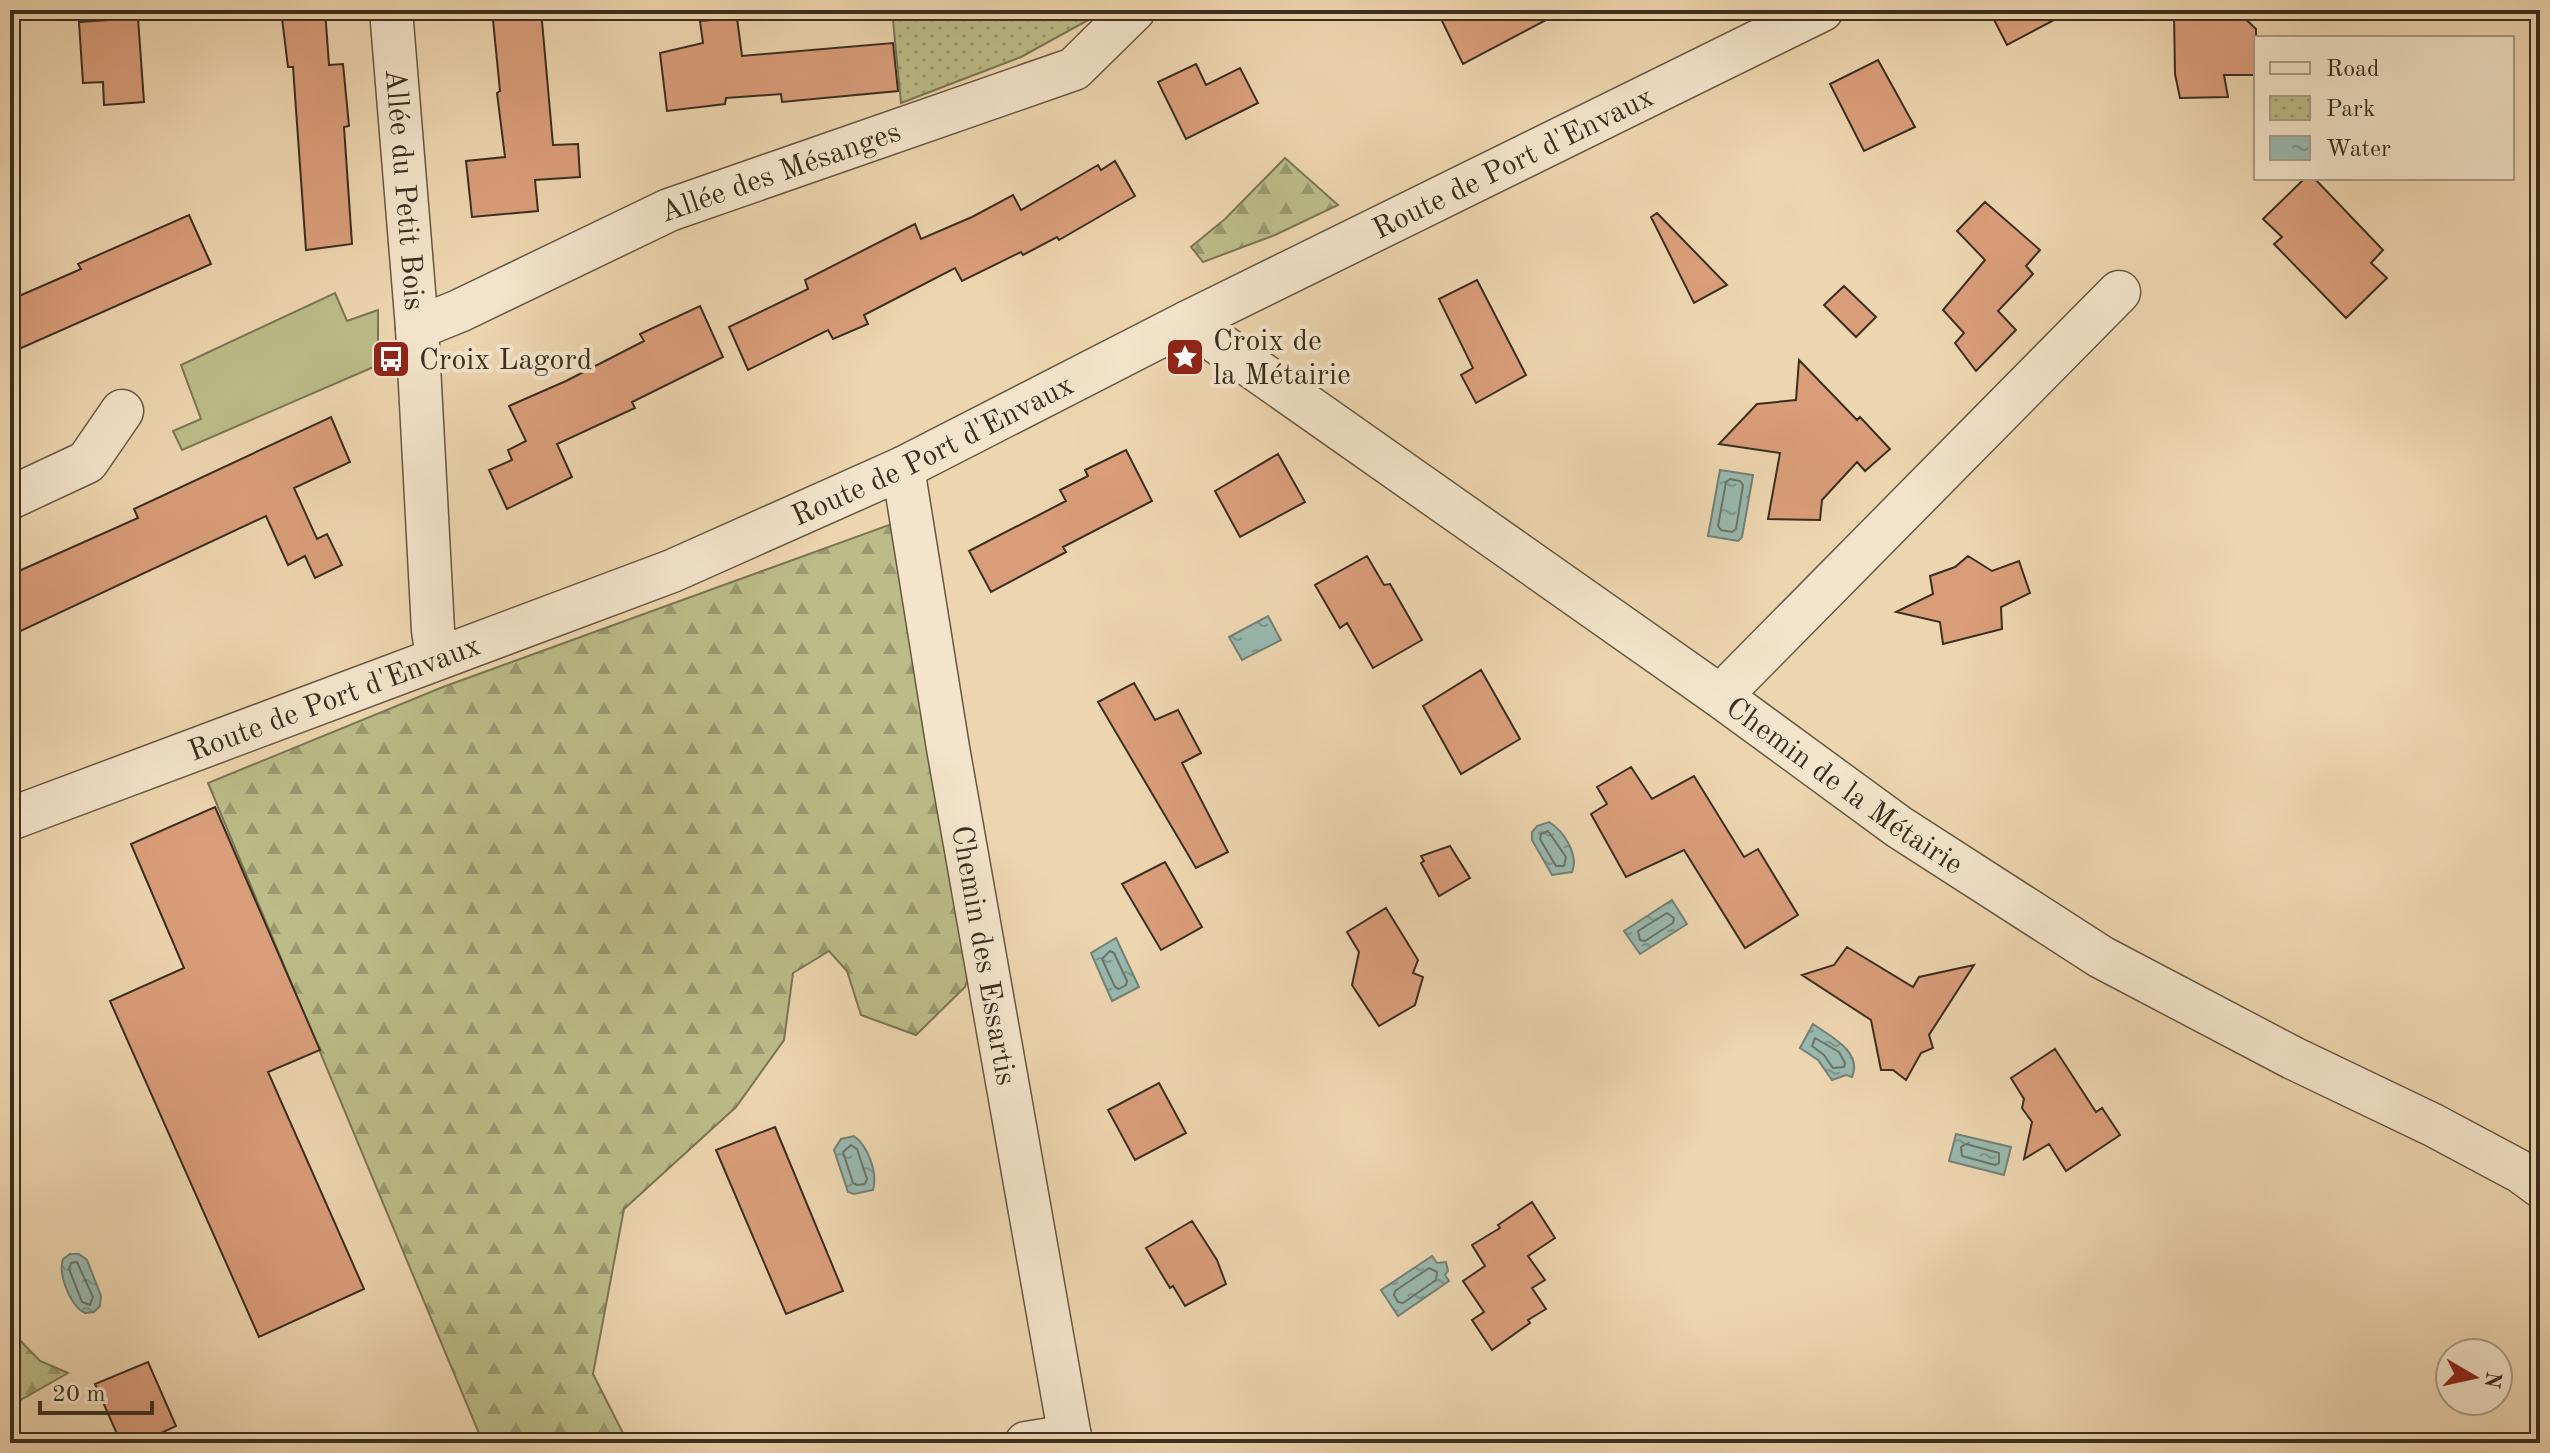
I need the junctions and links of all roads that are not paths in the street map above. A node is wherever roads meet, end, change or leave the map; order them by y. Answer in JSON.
{"nodes":[{"id":1,"x":391,"y":10,"type":"edge"},
{"id":2,"x":1134,"y":10,"type":"edge"},
{"id":3,"x":1822,"y":10,"type":"edge"},
{"id":4,"x":2119,"y":292,"type":"dead end"},
{"id":5,"x":1188,"y":322,"type":"junction"},
{"id":6,"x":417,"y":328,"type":"junction"},
{"id":7,"x":122,"y":411,"type":"dead end"},
{"id":8,"x":903,"y":468,"type":"junction"},
{"id":9,"x":10,"y":498,"type":"edge"},
{"id":10,"x":437,"y":658,"type":"junction"},
{"id":11,"x":1720,"y":696,"type":"junction"},
{"id":12,"x":10,"y":819,"type":"edge"},
{"id":13,"x":2540,"y":1186,"type":"edge"},
{"id":14,"x":1071,"y":1440,"type":"edge"},
{"id":15,"x":1026,"y":1443,"type":"edge"}],
"edges":[{"from":1,"to":6,"type":"street","name":"Allée du Petit Bois"},
{"from":2,"to":6,"type":"street","name":"Allée des Mésanges"},
{"from":3,"to":5,"type":"street","name":"Route de Port d'Envaux"},
{"from":4,"to":11,"type":"street"},
{"from":5,"to":8,"type":"street","name":"Route de Port d'Envaux"},
{"from":5,"to":11,"type":"street","name":"Chemin de la Métairie"},
{"from":6,"to":10,"type":"street","name":"Allée du Petit Bois"},
{"from":7,"to":9,"type":"street"},
{"from":8,"to":10,"type":"street","name":"Route de Port d'Envaux"},
{"from":8,"to":14,"type":"street","name":"Chemin des Essartis"},
{"from":10,"to":12,"type":"street","name":"Route de Port d'Envaux"},
{"from":11,"to":13,"type":"street","name":"Chemin de la Métairie"},
{"from":14,"to":15,"type":"street"}]}
